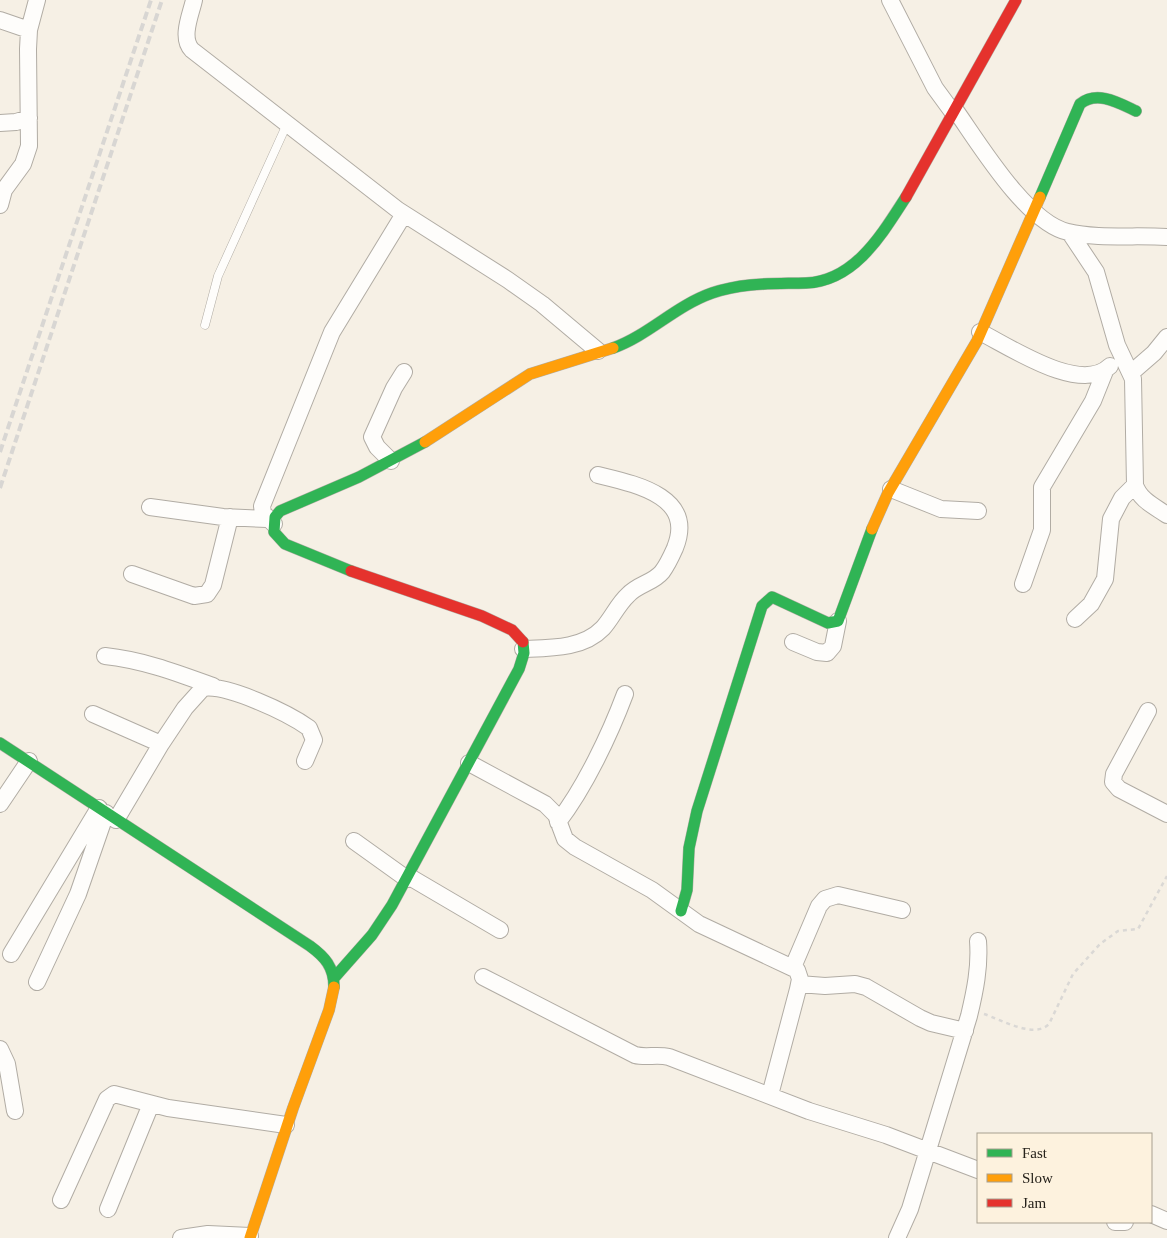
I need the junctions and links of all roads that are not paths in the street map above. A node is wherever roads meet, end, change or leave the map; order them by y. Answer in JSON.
{"nodes":[{"id":1,"x":37,"y":0,"type":"edge"},
{"id":2,"x":194,"y":0,"type":"edge"},
{"id":3,"x":890,"y":0,"type":"edge"},
{"id":4,"x":1016,"y":0,"type":"edge"},
{"id":5,"x":0,"y":20,"type":"edge"},
{"id":6,"x":30,"y":30,"type":"junction"},
{"id":7,"x":1136,"y":111,"type":"dead end"},
{"id":8,"x":955,"y":112,"type":"junction"},
{"id":9,"x":29,"y":118,"type":"junction"},
{"id":10,"x":0,"y":123,"type":"edge"},
{"id":11,"x":287,"y":124,"type":"junction"},
{"id":12,"x":0,"y":205,"type":"edge"},
{"id":13,"x":1033,"y":212,"type":"junction"},
{"id":14,"x":404,"y":214,"type":"junction"},
{"id":15,"x":1070,"y":233,"type":"junction"},
{"id":16,"x":1167,"y":237,"type":"edge"},
{"id":17,"x":205,"y":325,"type":"dead end"},
{"id":18,"x":980,"y":332,"type":"junction"},
{"id":19,"x":1167,"y":336,"type":"edge"},
{"id":20,"x":598,"y":351,"type":"junction"},
{"id":21,"x":1121,"y":355,"type":"junction"},
{"id":22,"x":1106,"y":371,"type":"junction"},
{"id":23,"x":404,"y":372,"type":"dead end"},
{"id":24,"x":1131,"y":373,"type":"junction"},
{"id":25,"x":391,"y":460,"type":"junction"},
{"id":26,"x":598,"y":476,"type":"dead end"},
{"id":27,"x":1135,"y":485,"type":"junction"},
{"id":28,"x":891,"y":489,"type":"junction"},
{"id":29,"x":150,"y":507,"type":"dead end"},
{"id":30,"x":978,"y":511,"type":"dead end"},
{"id":31,"x":1167,"y":515,"type":"edge"},
{"id":32,"x":230,"y":517,"type":"junction"},
{"id":33,"x":270,"y":522,"type":"junction"},
{"id":34,"x":132,"y":574,"type":"dead end"},
{"id":35,"x":1023,"y":584,"type":"dead end"},
{"id":36,"x":1075,"y":619,"type":"dead end"},
{"id":37,"x":838,"y":621,"type":"junction"},
{"id":38,"x":793,"y":642,"type":"dead end"},
{"id":39,"x":524,"y":649,"type":"junction"},
{"id":40,"x":105,"y":656,"type":"dead end"},
{"id":41,"x":213,"y":686,"type":"junction"},
{"id":42,"x":625,"y":694,"type":"dead end"},
{"id":43,"x":1148,"y":711,"type":"dead end"},
{"id":44,"x":93,"y":714,"type":"dead end"},
{"id":45,"x":0,"y":743,"type":"edge"},
{"id":46,"x":161,"y":744,"type":"junction"},
{"id":47,"x":28,"y":761,"type":"junction"},
{"id":48,"x":305,"y":761,"type":"dead end"},
{"id":49,"x":469,"y":763,"type":"junction"},
{"id":50,"x":0,"y":804,"type":"edge"},
{"id":51,"x":1166,"y":809,"type":"edge"},
{"id":52,"x":107,"y":814,"type":"junction"},
{"id":53,"x":558,"y":822,"type":"junction"},
{"id":54,"x":354,"y":841,"type":"dead end"},
{"id":55,"x":407,"y":878,"type":"junction"},
{"id":56,"x":902,"y":910,"type":"dead end"},
{"id":57,"x":681,"y":911,"type":"junction"},
{"id":58,"x":500,"y":930,"type":"dead end"},
{"id":59,"x":978,"y":941,"type":"dead end"},
{"id":60,"x":12,"y":954,"type":"dead end"},
{"id":61,"x":793,"y":967,"type":"junction"},
{"id":62,"x":483,"y":977,"type":"dead end"},
{"id":63,"x":334,"y":978,"type":"junction"},
{"id":64,"x":37,"y":982,"type":"dead end"},
{"id":65,"x":799,"y":984,"type":"junction"},
{"id":66,"x":965,"y":1031,"type":"junction"},
{"id":67,"x":0,"y":1049,"type":"edge"},
{"id":68,"x":770,"y":1095,"type":"junction"},
{"id":69,"x":151,"y":1104,"type":"junction"},
{"id":70,"x":15,"y":1111,"type":"dead end"},
{"id":71,"x":286,"y":1125,"type":"junction"},
{"id":72,"x":927,"y":1150,"type":"junction"},
{"id":73,"x":977,"y":1170,"type":"edge"},
{"id":74,"x":61,"y":1200,"type":"dead end"},
{"id":75,"x":108,"y":1209,"type":"dead end"},
{"id":76,"x":1152,"y":1214,"type":"edge"},
{"id":77,"x":1167,"y":1221,"type":"edge"},
{"id":78,"x":250,"y":1237,"type":"edge"},
{"id":79,"x":181,"y":1238,"type":"edge"},
{"id":80,"x":897,"y":1238,"type":"edge"}],
"edges":[{"from":1,"to":6,"type":"street"},
{"from":2,"to":11,"type":"street"},
{"from":3,"to":8,"type":"street"},
{"from":4,"to":8,"type":"street"},
{"from":5,"to":6,"type":"street"},
{"from":6,"to":9,"type":"street"},
{"from":7,"to":13,"type":"street"},
{"from":8,"to":13,"type":"street"},
{"from":8,"to":20,"type":"street"},
{"from":9,"to":10,"type":"street"},
{"from":9,"to":12,"type":"street"},
{"from":11,"to":14,"type":"street"},
{"from":11,"to":17,"type":"lane"},
{"from":13,"to":15,"type":"street"},
{"from":13,"to":18,"type":"street"},
{"from":14,"to":20,"type":"street"},
{"from":14,"to":33,"type":"street"},
{"from":15,"to":16,"type":"street"},
{"from":15,"to":21,"type":"street"},
{"from":18,"to":22,"type":"street"},
{"from":18,"to":28,"type":"street"},
{"from":19,"to":24,"type":"street"},
{"from":20,"to":25,"type":"street"},
{"from":21,"to":22,"type":"street"},
{"from":21,"to":24,"type":"street"},
{"from":22,"to":35,"type":"street"},
{"from":23,"to":25,"type":"street"},
{"from":24,"to":27,"type":"street"},
{"from":25,"to":33,"type":"street"},
{"from":26,"to":39,"type":"street"},
{"from":27,"to":31,"type":"street"},
{"from":27,"to":36,"type":"street"},
{"from":28,"to":30,"type":"street"},
{"from":28,"to":37,"type":"street"},
{"from":29,"to":32,"type":"street"},
{"from":32,"to":33,"type":"street"},
{"from":32,"to":34,"type":"street"},
{"from":33,"to":39,"type":"street"},
{"from":37,"to":38,"type":"street"},
{"from":37,"to":57,"type":"street"},
{"from":39,"to":49,"type":"street"},
{"from":40,"to":41,"type":"street"},
{"from":41,"to":46,"type":"street"},
{"from":41,"to":48,"type":"street"},
{"from":42,"to":53,"type":"street"},
{"from":43,"to":51,"type":"street"},
{"from":44,"to":46,"type":"street"},
{"from":45,"to":47,"type":"street"},
{"from":46,"to":52,"type":"street"},
{"from":47,"to":50,"type":"street"},
{"from":47,"to":52,"type":"street"},
{"from":49,"to":53,"type":"street"},
{"from":49,"to":55,"type":"street"},
{"from":52,"to":60,"type":"street"},
{"from":52,"to":63,"type":"street"},
{"from":52,"to":64,"type":"street"},
{"from":53,"to":57,"type":"street"},
{"from":54,"to":55,"type":"street"},
{"from":55,"to":58,"type":"street"},
{"from":55,"to":63,"type":"street"},
{"from":56,"to":61,"type":"street"},
{"from":57,"to":61,"type":"street"},
{"from":59,"to":66,"type":"street"},
{"from":61,"to":65,"type":"street"},
{"from":62,"to":68,"type":"street"},
{"from":63,"to":71,"type":"street"},
{"from":65,"to":66,"type":"street"},
{"from":65,"to":68,"type":"street"},
{"from":66,"to":72,"type":"street"},
{"from":67,"to":70,"type":"street"},
{"from":68,"to":72,"type":"street"},
{"from":69,"to":71,"type":"street"},
{"from":69,"to":74,"type":"street"},
{"from":69,"to":75,"type":"street"},
{"from":71,"to":78,"type":"street"},
{"from":72,"to":73,"type":"street"},
{"from":72,"to":80,"type":"street"},
{"from":76,"to":77,"type":"street"},
{"from":78,"to":79,"type":"street"}]}
